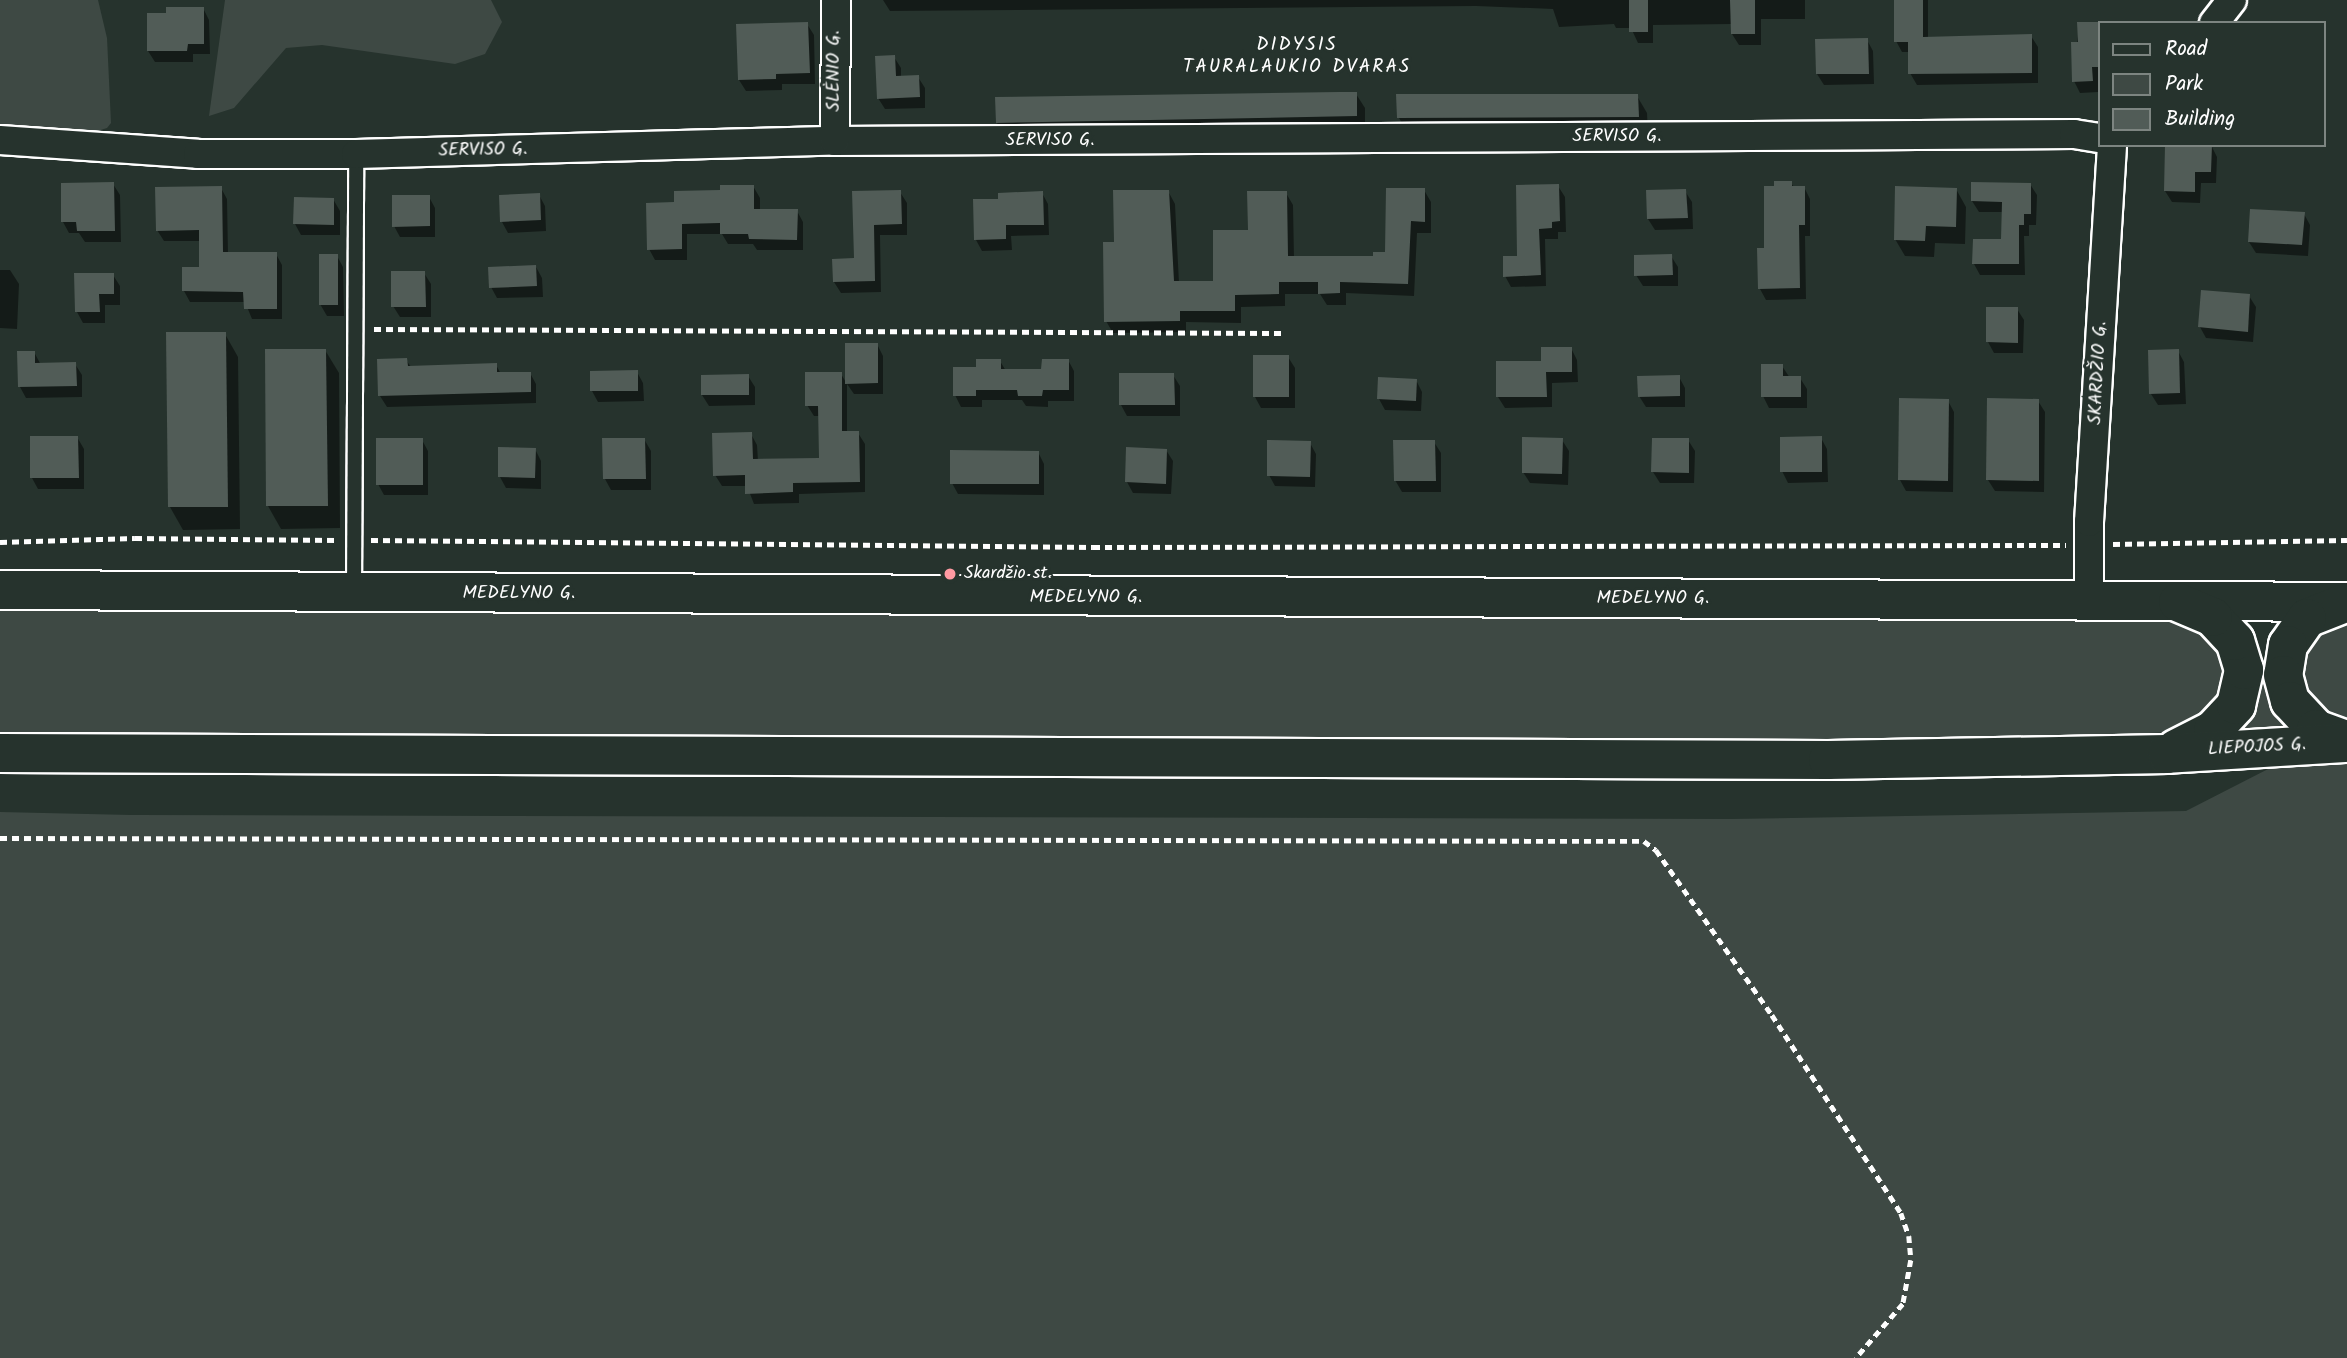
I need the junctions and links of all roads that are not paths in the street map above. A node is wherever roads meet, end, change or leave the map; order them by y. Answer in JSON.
{"nodes":[{"id":1,"x":835,"y":0,"type":"edge"},
{"id":2,"x":2232,"y":0,"type":"edge"},
{"id":3,"x":2216,"y":21,"type":"edge"},
{"id":4,"x":2098,"y":138,"type":"edge"},
{"id":5,"x":0,"y":140,"type":"edge"},
{"id":6,"x":835,"y":141,"type":"junction"},
{"id":7,"x":2112,"y":147,"type":"edge"},
{"id":8,"x":356,"y":153,"type":"junction"},
{"id":9,"x":0,"y":590,"type":"edge"},
{"id":10,"x":354,"y":592,"type":"junction"},
{"id":11,"x":2089,"y":600,"type":"junction"},
{"id":12,"x":2173,"y":600,"type":"junction"},
{"id":13,"x":2347,"y":602,"type":"edge"},
{"id":14,"x":2347,"y":741,"type":"edge"},
{"id":15,"x":0,"y":753,"type":"edge"},
{"id":16,"x":2168,"y":754,"type":"junction"}],
"edges":[{"from":1,"to":6,"type":"street","name":"SLĖNIO G."},
{"from":2,"to":3,"type":"street"},
{"from":4,"to":6,"type":"street","name":"SERVISO G."},
{"from":5,"to":8,"type":"street","name":"SERVISO G."},
{"from":6,"to":8,"type":"street","name":"SERVISO G."},
{"from":7,"to":11,"type":"street","name":"SKARDŽIO G."},
{"from":8,"to":10,"type":"lane"},
{"from":9,"to":10,"type":"main road","name":"MEDELYNO G."},
{"from":10,"to":11,"type":"main road","name":"MEDELYNO G."},
{"from":11,"to":12,"type":"main road","name":"MEDELYNO G."},
{"from":12,"to":13,"type":"main road"},
{"from":12,"to":16,"type":"main road"},
{"from":13,"to":14,"type":"main road"},
{"from":14,"to":16,"type":"main road","name":"LIEPOJOS G."},
{"from":15,"to":16,"type":"main road"}]}
